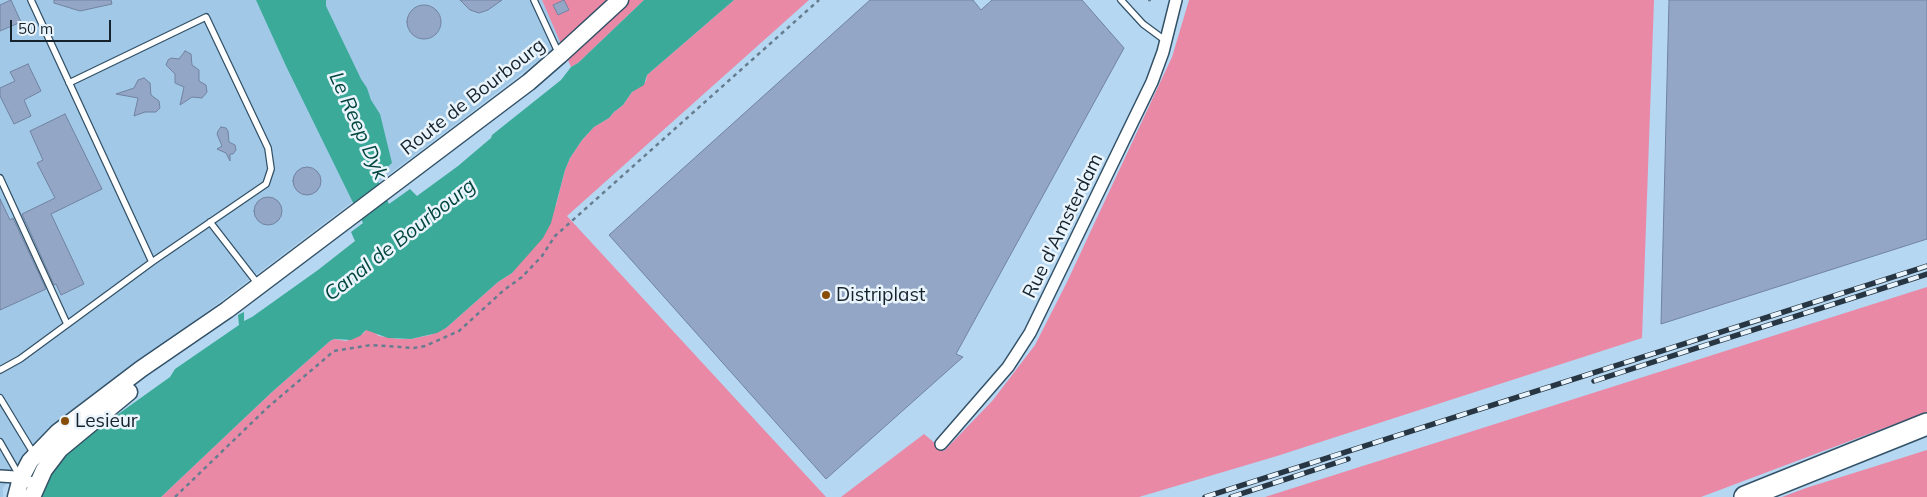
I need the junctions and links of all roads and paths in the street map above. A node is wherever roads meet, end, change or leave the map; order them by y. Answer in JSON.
{"nodes":[{"id":1,"x":31,"y":0,"type":"edge"},
{"id":2,"x":534,"y":0,"type":"edge"},
{"id":3,"x":620,"y":0,"type":"edge"},
{"id":4,"x":819,"y":0,"type":"edge"},
{"id":5,"x":1120,"y":0,"type":"edge"},
{"id":6,"x":1176,"y":0,"type":"edge"},
{"id":7,"x":1166,"y":41,"type":"junction"},
{"id":8,"x":560,"y":55,"type":"junction"},
{"id":9,"x":69,"y":83,"type":"junction"},
{"id":10,"x":0,"y":178,"type":"edge"},
{"id":11,"x":210,"y":222,"type":"junction"},
{"id":12,"x":152,"y":262,"type":"junction"},
{"id":13,"x":259,"y":285,"type":"junction"},
{"id":14,"x":227,"y":310,"type":"junction"},
{"id":15,"x":67,"y":324,"type":"junction"},
{"id":16,"x":0,"y":370,"type":"edge"},
{"id":17,"x":0,"y":398,"type":"edge"},
{"id":18,"x":1927,"y":424,"type":"edge"},
{"id":19,"x":1927,"y":435,"type":"edge"},
{"id":20,"x":0,"y":442,"type":"edge"},
{"id":21,"x":941,"y":444,"type":"dead end"},
{"id":22,"x":35,"y":455,"type":"junction"},
{"id":23,"x":0,"y":476,"type":"edge"},
{"id":24,"x":21,"y":478,"type":"junction"},
{"id":25,"x":38,"y":484,"type":"edge"},
{"id":26,"x":1770,"y":487,"type":"junction"},
{"id":27,"x":16,"y":497,"type":"edge"},
{"id":28,"x":175,"y":497,"type":"edge"},
{"id":29,"x":1745,"y":497,"type":"edge"}],
"edges":[{"from":1,"to":9,"type":"lane"},
{"from":2,"to":8,"type":"lane"},
{"from":3,"to":8,"type":"main road","name":"Route de Bourbourg"},
{"from":4,"to":28,"type":"path"},
{"from":5,"to":7,"type":"lane"},
{"from":6,"to":7,"type":"street","name":"Rue d'Amsterdam"},
{"from":7,"to":21,"type":"street","name":"Rue d'Amsterdam"},
{"from":8,"to":13,"type":"main road","name":"Route de Bourbourg"},
{"from":9,"to":11,"type":"lane"},
{"from":9,"to":12,"type":"lane"},
{"from":10,"to":15,"type":"lane"},
{"from":11,"to":12,"type":"lane"},
{"from":11,"to":13,"type":"lane"},
{"from":12,"to":15,"type":"lane"},
{"from":13,"to":14,"type":"main road","name":"Route de Bourbourg"},
{"from":14,"to":22,"type":"main road","name":"Route de Bourbourg"},
{"from":14,"to":25,"type":"main road","name":"Route de Bourbourg"},
{"from":15,"to":16,"type":"lane"},
{"from":17,"to":22,"type":"lane"},
{"from":18,"to":26,"type":"highway"},
{"from":19,"to":26,"type":"highway"},
{"from":20,"to":24,"type":"lane"},
{"from":22,"to":24,"type":"main road","name":"Route de Bourbourg"},
{"from":22,"to":25,"type":"lane"},
{"from":23,"to":24,"type":"street"},
{"from":24,"to":25,"type":"street"},
{"from":24,"to":27,"type":"main road","name":"Route de Bourbourg"},
{"from":26,"to":29,"type":"highway"}]}
